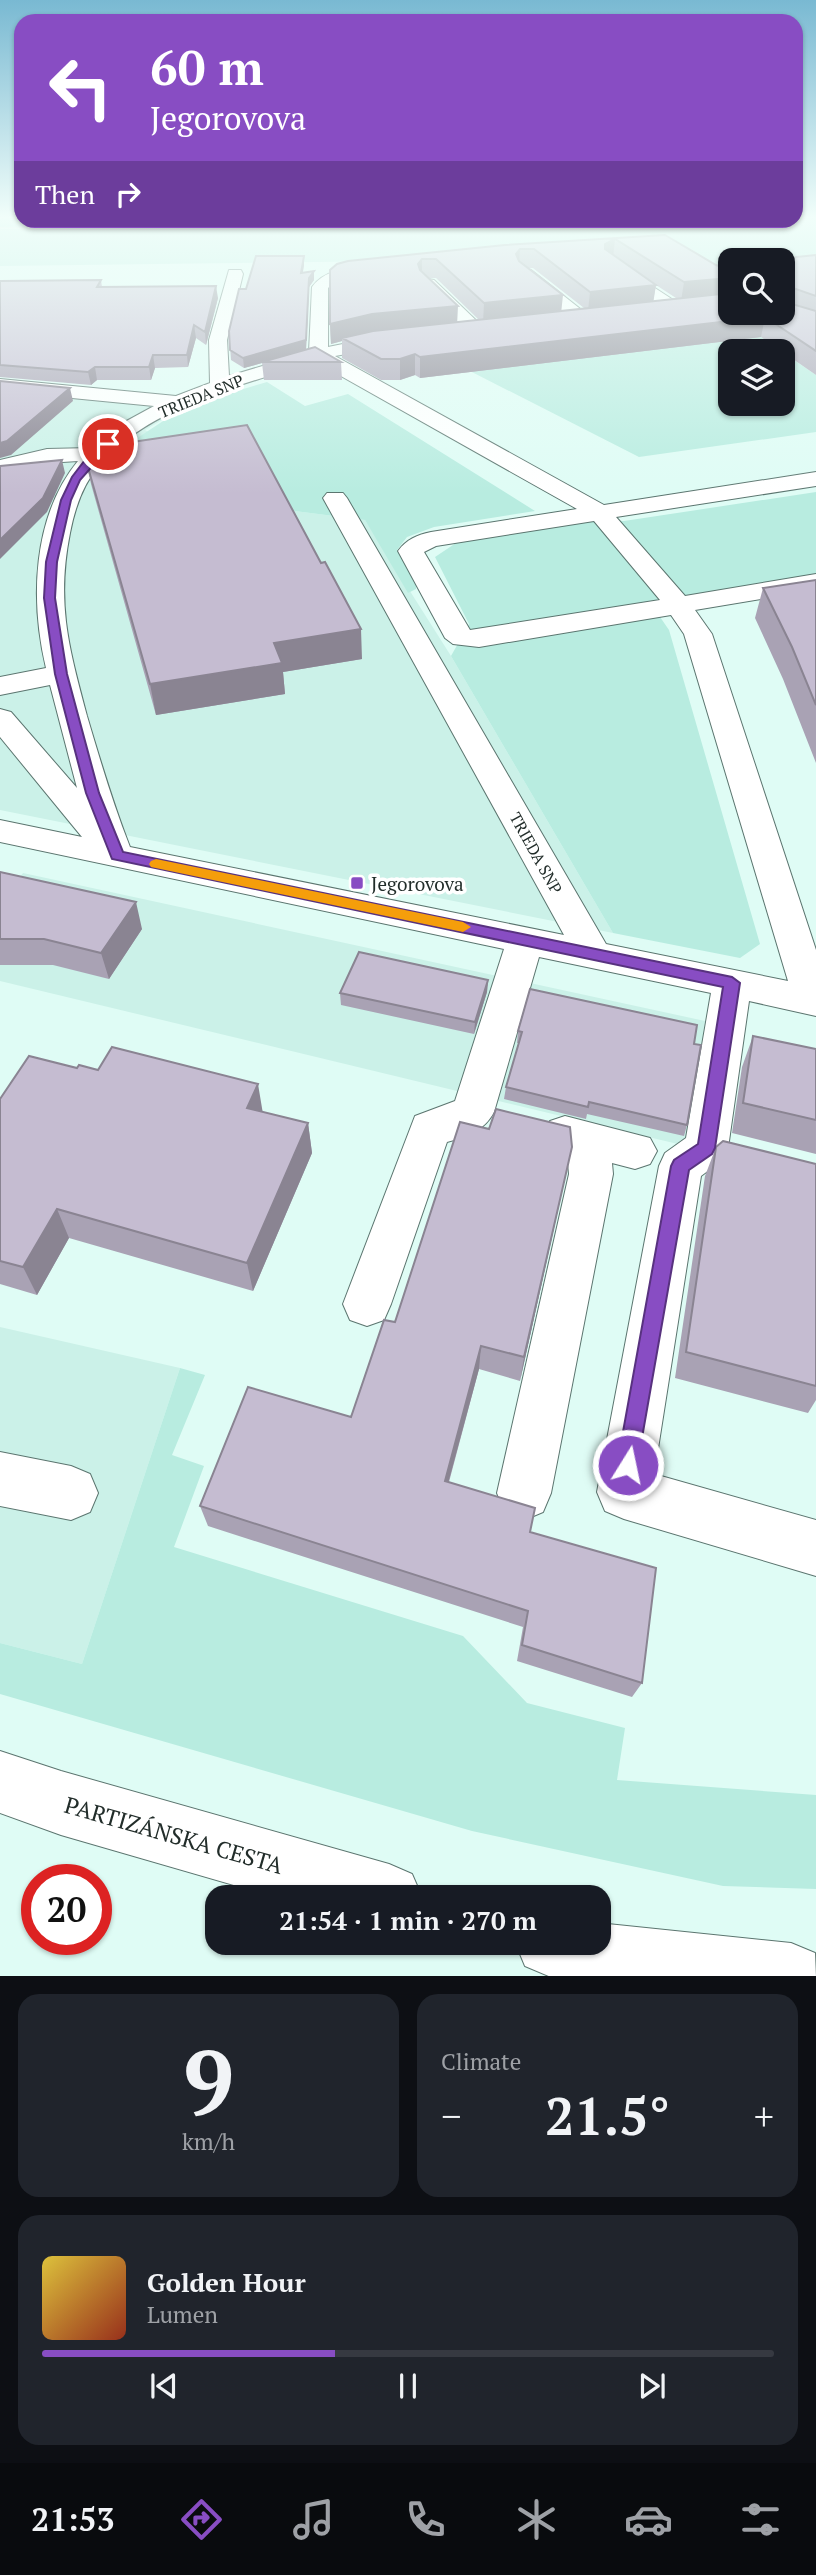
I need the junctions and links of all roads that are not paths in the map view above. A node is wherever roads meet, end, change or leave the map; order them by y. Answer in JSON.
{"nodes":[{"id":1,"x":226,"y":309,"type":"edge"},
{"id":2,"x":319,"y":309,"type":"edge"},
{"id":3,"x":454,"y":309,"type":"edge"},
{"id":4,"x":570,"y":309,"type":"edge"},
{"id":5,"x":673,"y":309,"type":"edge"},
{"id":6,"x":643,"y":313,"type":"edge"},
{"id":7,"x":603,"y":317,"type":"edge"},
{"id":8,"x":582,"y":319,"type":"junction"},
{"id":9,"x":559,"y":322,"type":"edge"},
{"id":10,"x":500,"y":328,"type":"edge"},
{"id":11,"x":477,"y":331,"type":"junction"},
{"id":12,"x":451,"y":334,"type":"edge"},
{"id":13,"x":412,"y":338,"type":"edge"},
{"id":14,"x":318,"y":355,"type":"junction"},
{"id":15,"x":0,"y":385,"type":"edge"},
{"id":16,"x":220,"y":386,"type":"junction"},
{"id":17,"x":178,"y":402,"type":"junction"},
{"id":18,"x":100,"y":459,"type":"junction"},
{"id":19,"x":0,"y":467,"type":"edge"},
{"id":20,"x":816,"y":479,"type":"edge"},
{"id":21,"x":335,"y":498,"type":"dead end"},
{"id":22,"x":598,"y":512,"type":"junction"},
{"id":23,"x":816,"y":582,"type":"edge"},
{"id":24,"x":678,"y":605,"type":"junction"},
{"id":25,"x":61,"y":674,"type":"junction"},
{"id":26,"x":0,"y":686,"type":"edge"},
{"id":27,"x":0,"y":718,"type":"edge"},
{"id":28,"x":0,"y":831,"type":"edge"},
{"id":29,"x":117,"y":856,"type":"junction"},
{"id":30,"x":525,"y":940,"type":"junction"},
{"id":31,"x":593,"y":953,"type":"junction"},
{"id":32,"x":732,"y":983,"type":"junction"},
{"id":33,"x":814,"y":1000,"type":"edge"},
{"id":34,"x":503,"y":1119,"type":"junction"},
{"id":35,"x":587,"y":1139,"type":"junction"},
{"id":36,"x":635,"y":1151,"type":"dead end"},
{"id":37,"x":367,"y":1304,"type":"dead end"},
{"id":38,"x":0,"y":1479,"type":"edge"},
{"id":39,"x":71,"y":1493,"type":"dead end"},
{"id":40,"x":524,"y":1493,"type":"dead end"},
{"id":41,"x":816,"y":1548,"type":"edge"},
{"id":42,"x":0,"y":1782,"type":"edge"},
{"id":43,"x":348,"y":1885,"type":"edge"},
{"id":44,"x":592,"y":1955,"type":"edge"},
{"id":45,"x":791,"y":1976,"type":"edge"}],
"edges":[{"from":1,"to":16,"type":"street"},
{"from":2,"to":14,"type":"street"},
{"from":3,"to":11,"type":"street"},
{"from":4,"to":8,"type":"street"},
{"from":5,"to":6,"type":"street"},
{"from":7,"to":8,"type":"street"},
{"from":8,"to":9,"type":"street"},
{"from":10,"to":11,"type":"street"},
{"from":11,"to":12,"type":"street"},
{"from":13,"to":14,"type":"street","name":"TRIEDA SNP"},
{"from":14,"to":16,"type":"street","name":"TRIEDA SNP"},
{"from":14,"to":22,"type":"street"},
{"from":15,"to":17,"type":"street"},
{"from":16,"to":17,"type":"street","name":"TRIEDA SNP"},
{"from":17,"to":18,"type":"street","name":"TRIEDA SNP"},
{"from":18,"to":19,"type":"street"},
{"from":18,"to":25,"type":"street","name":"TRIEDA SNP"},
{"from":20,"to":22,"type":"street"},
{"from":21,"to":31,"type":"street","name":"TRIEDA SNP"},
{"from":22,"to":24,"type":"street"},
{"from":22,"to":24,"type":"street"},
{"from":23,"to":24,"type":"street"},
{"from":24,"to":33,"type":"street"},
{"from":25,"to":26,"type":"street"},
{"from":25,"to":29,"type":"street","name":"TRIEDA SNP"},
{"from":27,"to":29,"type":"street"},
{"from":28,"to":29,"type":"street"},
{"from":29,"to":30,"type":"street"},
{"from":30,"to":31,"type":"street"},
{"from":30,"to":34,"type":"street"},
{"from":31,"to":32,"type":"street"},
{"from":32,"to":33,"type":"street"},
{"from":32,"to":41,"type":"street"},
{"from":34,"to":35,"type":"street"},
{"from":34,"to":37,"type":"street"},
{"from":35,"to":36,"type":"street"},
{"from":35,"to":40,"type":"street"},
{"from":38,"to":39,"type":"street"},
{"from":42,"to":43,"type":"street","name":"PARTIZÁNSKA CESTA"},
{"from":44,"to":45,"type":"street"}]}
